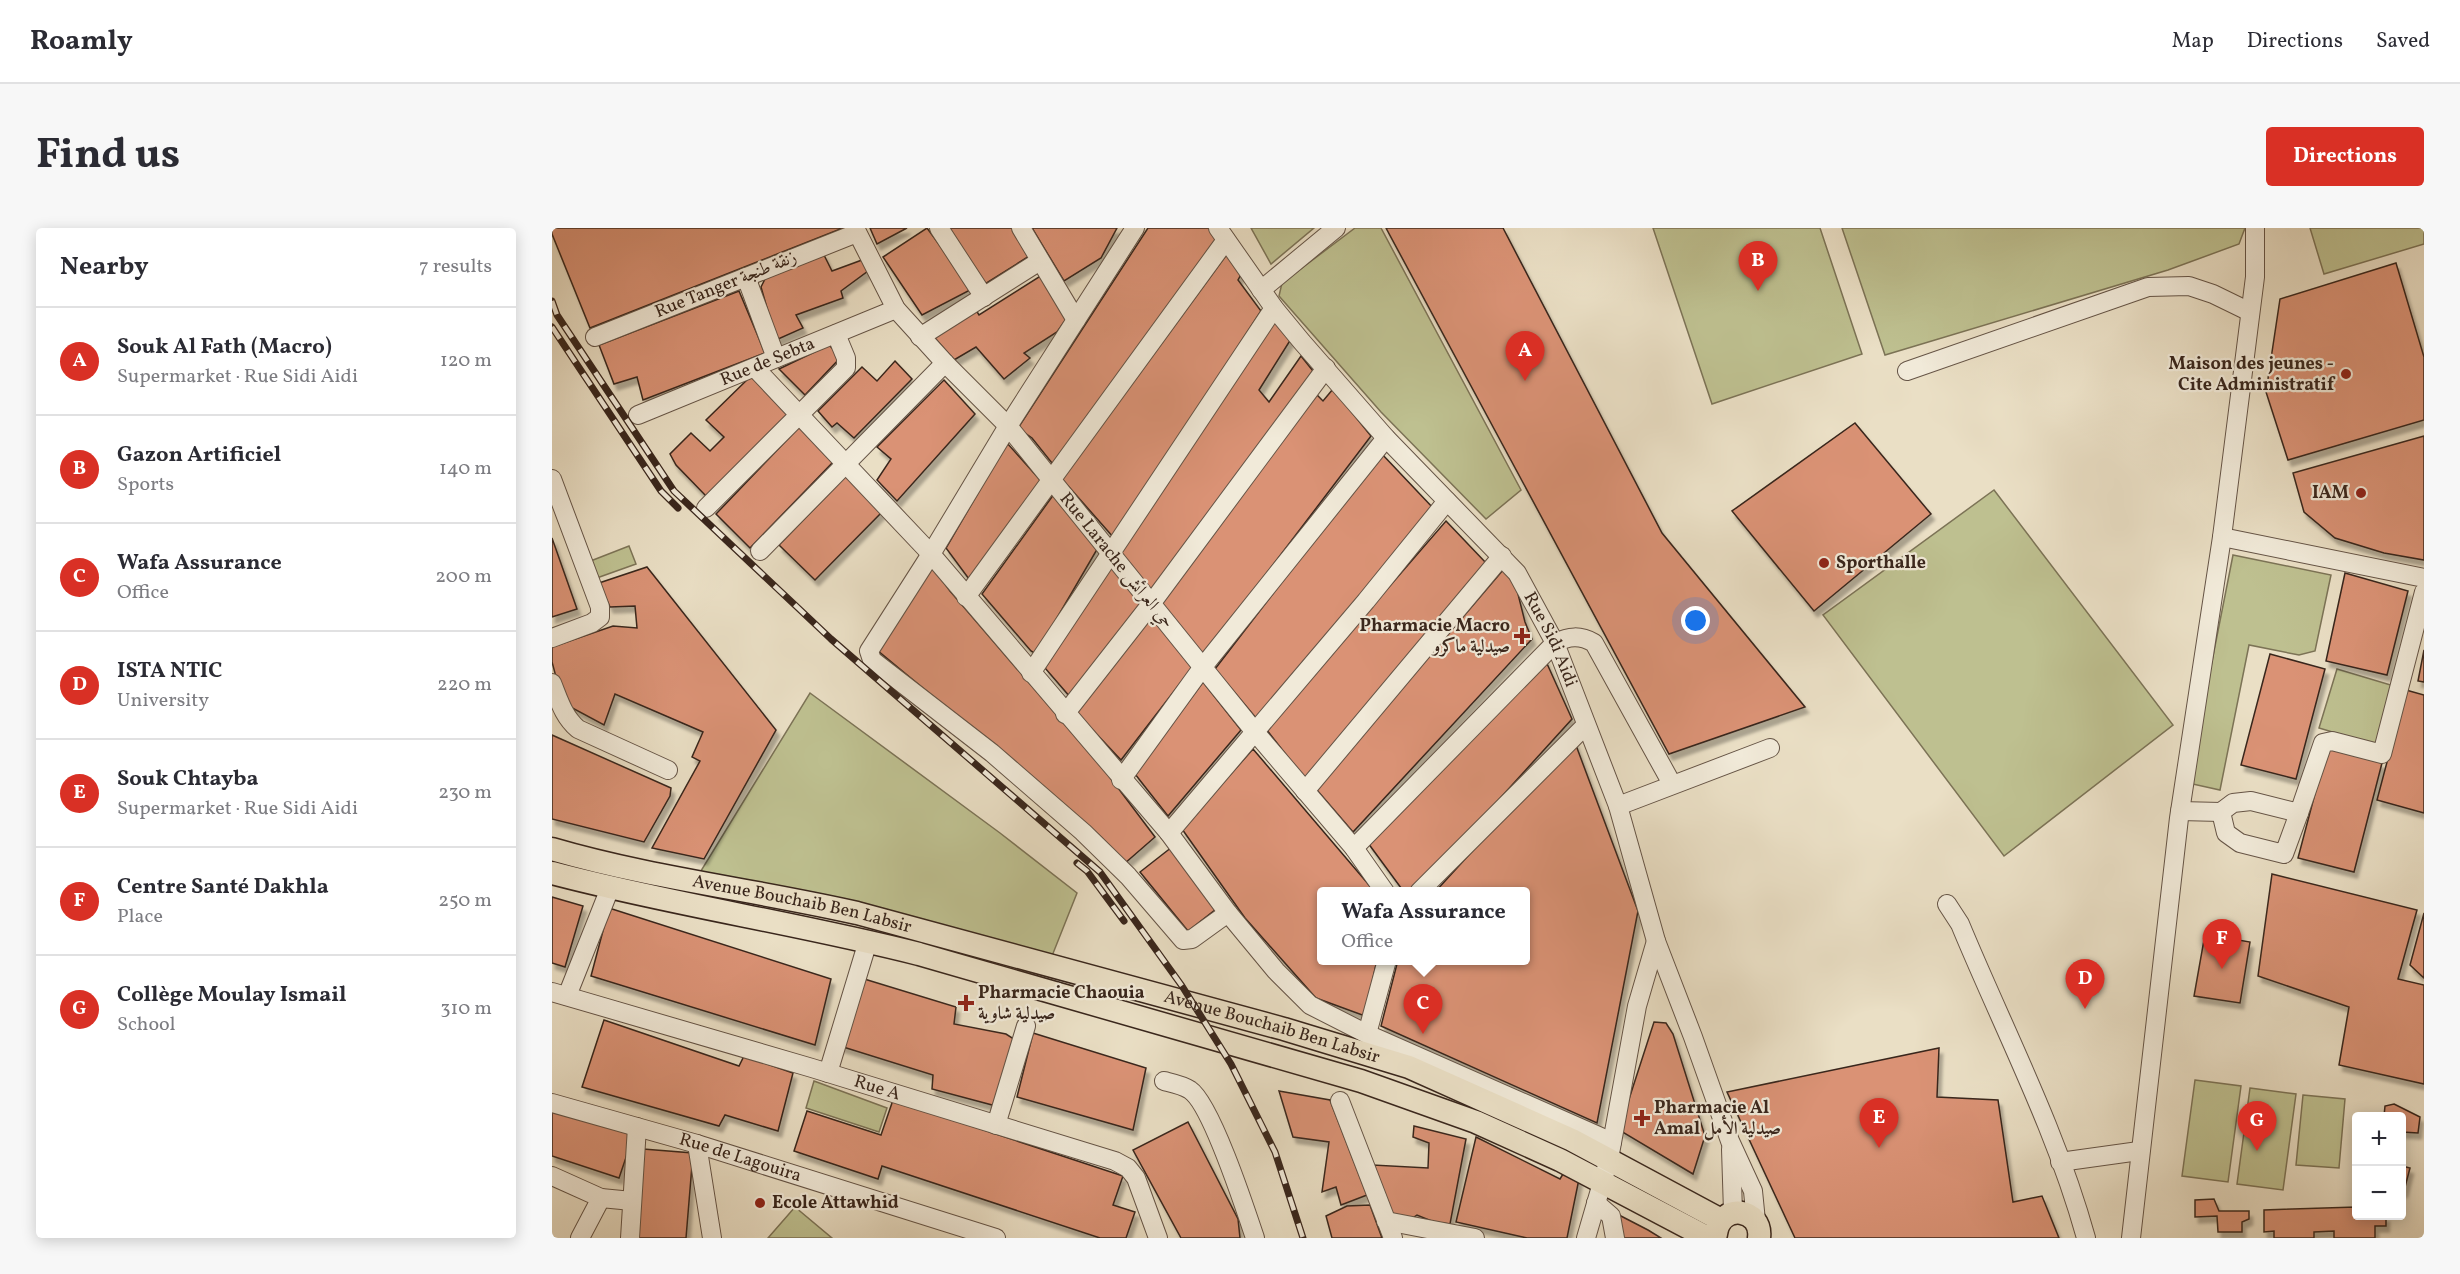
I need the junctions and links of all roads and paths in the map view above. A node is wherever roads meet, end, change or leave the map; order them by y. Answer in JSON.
{"nodes":[{"id":1,"x":939,"y":228,"type":"edge"},
{"id":2,"x":1021,"y":228,"type":"edge"},
{"id":3,"x":1135,"y":228,"type":"edge"},
{"id":4,"x":1336,"y":228,"type":"edge"},
{"id":5,"x":2255,"y":228,"type":"edge"},
{"id":6,"x":856,"y":230,"type":"edge"},
{"id":7,"x":1222,"y":234,"type":"edge"},
{"id":8,"x":1040,"y":261,"type":"junction"},
{"id":9,"x":746,"y":277,"type":"junction"},
{"id":10,"x":1261,"y":290,"type":"junction"},
{"id":11,"x":984,"y":297,"type":"junction"},
{"id":12,"x":1274,"y":308,"type":"junction"},
{"id":13,"x":896,"y":309,"type":"junction"},
{"id":14,"x":2250,"y":312,"type":"junction"},
{"id":15,"x":1076,"y":320,"type":"junction"},
{"id":16,"x":836,"y":334,"type":"junction"},
{"id":17,"x":595,"y":337,"type":"dead end"},
{"id":18,"x":921,"y":337,"type":"junction"},
{"id":19,"x":776,"y":358,"type":"junction"},
{"id":20,"x":945,"y":363,"type":"junction"},
{"id":21,"x":755,"y":368,"type":"junction"},
{"id":22,"x":1326,"y":368,"type":"junction"},
{"id":23,"x":1907,"y":371,"type":"dead end"},
{"id":24,"x":800,"y":414,"type":"junction"},
{"id":25,"x":638,"y":415,"type":"dead end"},
{"id":26,"x":1008,"y":426,"type":"junction"},
{"id":27,"x":1386,"y":438,"type":"junction"},
{"id":28,"x":847,"y":462,"type":"junction"},
{"id":29,"x":1052,"y":481,"type":"junction"},
{"id":30,"x":553,"y":485,"type":"edge"},
{"id":31,"x":1447,"y":501,"type":"junction"},
{"id":32,"x":706,"y":508,"type":"dead end"},
{"id":33,"x":2222,"y":537,"type":"junction"},
{"id":34,"x":760,"y":551,"type":"dead end"},
{"id":35,"x":1110,"y":553,"type":"junction"},
{"id":36,"x":931,"y":554,"type":"junction"},
{"id":37,"x":1502,"y":556,"type":"junction"},
{"id":38,"x":2424,"y":578,"type":"edge"},
{"id":39,"x":2424,"y":592,"type":"edge"},
{"id":40,"x":966,"y":597,"type":"junction"},
{"id":41,"x":1151,"y":604,"type":"junction"},
{"id":42,"x":552,"y":638,"type":"edge"},
{"id":43,"x":1555,"y":643,"type":"junction"},
{"id":44,"x":1202,"y":668,"type":"junction"},
{"id":45,"x":1031,"y":673,"type":"junction"},
{"id":46,"x":552,"y":682,"type":"edge"},
{"id":47,"x":1065,"y":714,"type":"junction"},
{"id":48,"x":1586,"y":725,"type":"junction"},
{"id":49,"x":1255,"y":732,"type":"junction"},
{"id":50,"x":1770,"y":748,"type":"dead end"},
{"id":51,"x":668,"y":770,"type":"dead end"},
{"id":52,"x":1121,"y":780,"type":"junction"},
{"id":53,"x":1672,"y":784,"type":"junction"},
{"id":54,"x":1305,"y":791,"type":"junction"},
{"id":55,"x":1618,"y":806,"type":"junction"},
{"id":56,"x":2181,"y":811,"type":"junction"},
{"id":57,"x":2221,"y":812,"type":"junction"},
{"id":58,"x":2299,"y":813,"type":"junction"},
{"id":59,"x":1169,"y":833,"type":"junction"},
{"id":60,"x":1354,"y":848,"type":"junction"},
{"id":61,"x":552,"y":849,"type":"edge"},
{"id":62,"x":552,"y":873,"type":"edge"},
{"id":63,"x":1382,"y":887,"type":"edge"},
{"id":64,"x":1423,"y":887,"type":"edge"},
{"id":65,"x":610,"y":888,"type":"junction"},
{"id":66,"x":1947,"y":904,"type":"dead end"},
{"id":67,"x":1228,"y":913,"type":"junction"},
{"id":68,"x":868,"y":941,"type":"junction"},
{"id":69,"x":1656,"y":941,"type":"junction"},
{"id":70,"x":1386,"y":965,"type":"edge"},
{"id":71,"x":560,"y":994,"type":"edge"},
{"id":72,"x":1026,"y":1026,"type":"dead end"},
{"id":73,"x":1367,"y":1034,"type":"junction"},
{"id":74,"x":828,"y":1073,"type":"junction"},
{"id":75,"x":1164,"y":1081,"type":"dead end"},
{"id":76,"x":1340,"y":1101,"type":"dead end"},
{"id":77,"x":552,"y":1103,"type":"edge"},
{"id":78,"x":996,"y":1125,"type":"junction"},
{"id":79,"x":637,"y":1127,"type":"junction"},
{"id":80,"x":1731,"y":1141,"type":"junction"},
{"id":81,"x":697,"y":1144,"type":"junction"},
{"id":82,"x":1610,"y":1150,"type":"junction"},
{"id":83,"x":2139,"y":1151,"type":"junction"},
{"id":84,"x":2060,"y":1162,"type":"junction"},
{"id":85,"x":552,"y":1176,"type":"edge"},
{"id":86,"x":1599,"y":1193,"type":"junction"},
{"id":87,"x":601,"y":1198,"type":"junction"},
{"id":88,"x":632,"y":1201,"type":"junction"},
{"id":89,"x":1724,"y":1223,"type":"edge"},
{"id":90,"x":1390,"y":1229,"type":"edge"},
{"id":91,"x":1759,"y":1233,"type":"edge"},
{"id":92,"x":714,"y":1236,"type":"edge"},
{"id":93,"x":580,"y":1238,"type":"edge"},
{"id":94,"x":630,"y":1238,"type":"edge"},
{"id":95,"x":996,"y":1238,"type":"edge"},
{"id":96,"x":1158,"y":1238,"type":"edge"},
{"id":97,"x":1256,"y":1238,"type":"edge"},
{"id":98,"x":1475,"y":1238,"type":"edge"},
{"id":99,"x":1586,"y":1238,"type":"edge"},
{"id":100,"x":1615,"y":1238,"type":"edge"},
{"id":101,"x":1708,"y":1238,"type":"edge"},
{"id":102,"x":2086,"y":1238,"type":"edge"},
{"id":103,"x":2131,"y":1238,"type":"edge"}],
"edges":[{"from":1,"to":11,"type":"street"},
{"from":2,"to":8,"type":"street"},
{"from":3,"to":15,"type":"street"},
{"from":4,"to":10,"type":"street"},
{"from":5,"to":14,"type":"street"},
{"from":6,"to":9,"type":"street","name":"Rue Tanger زنقة طنجة"},
{"from":6,"to":13,"type":"street","name":"Rue Larache حي العرائش"},
{"from":7,"to":10,"type":"street","name":"Rue Sidi Aidi"},
{"from":7,"to":29,"type":"street"},
{"from":8,"to":11,"type":"street"},
{"from":8,"to":15,"type":"street"},
{"from":9,"to":17,"type":"street","name":"Rue Tanger زنقة طنجة"},
{"from":9,"to":19,"type":"street"},
{"from":10,"to":12,"type":"street","name":"Rue Sidi Aidi"},
{"from":11,"to":18,"type":"street"},
{"from":12,"to":22,"type":"street","name":"Rue Sidi Aidi"},
{"from":12,"to":35,"type":"street"},
{"from":13,"to":16,"type":"street","name":"Rue de Sebta"},
{"from":13,"to":18,"type":"street","name":"Rue Larache حي العرائش"},
{"from":14,"to":23,"type":"street"},
{"from":14,"to":33,"type":"street"},
{"from":15,"to":26,"type":"street"},
{"from":16,"to":19,"type":"street","name":"Rue de Sebta"},
{"from":16,"to":24,"type":"street"},
{"from":18,"to":20,"type":"street","name":"Rue Larache حي العرائش"},
{"from":19,"to":21,"type":"street","name":"Rue de Sebta"},
{"from":20,"to":26,"type":"street","name":"Rue Larache حي العرائش"},
{"from":20,"to":28,"type":"street"},
{"from":21,"to":24,"type":"street"},
{"from":21,"to":25,"type":"street","name":"Rue de Sebta"},
{"from":22,"to":27,"type":"street","name":"Rue Sidi Aidi"},
{"from":22,"to":41,"type":"street"},
{"from":24,"to":28,"type":"street"},
{"from":24,"to":32,"type":"street"},
{"from":26,"to":29,"type":"street","name":"Rue Larache حي العرائش"},
{"from":26,"to":36,"type":"street"},
{"from":27,"to":31,"type":"street","name":"Rue Sidi Aidi"},
{"from":27,"to":44,"type":"street"},
{"from":28,"to":34,"type":"street"},
{"from":28,"to":36,"type":"street"},
{"from":29,"to":35,"type":"street","name":"Rue Larache حي العرائش"},
{"from":29,"to":40,"type":"street"},
{"from":30,"to":42,"type":"street"},
{"from":31,"to":37,"type":"street","name":"Rue Sidi Aidi"},
{"from":31,"to":49,"type":"street"},
{"from":33,"to":38,"type":"street"},
{"from":33,"to":56,"type":"street"},
{"from":35,"to":41,"type":"street","name":"Rue Larache حي العرائش"},
{"from":35,"to":45,"type":"street"},
{"from":36,"to":40,"type":"street"},
{"from":36,"to":67,"type":"street"},
{"from":37,"to":43,"type":"street","name":"Rue Sidi Aidi"},
{"from":37,"to":54,"type":"street"},
{"from":39,"to":58,"type":"street"},
{"from":40,"to":45,"type":"street"},
{"from":41,"to":44,"type":"street","name":"Rue Larache حي العرائش"},
{"from":41,"to":47,"type":"street"},
{"from":43,"to":48,"type":"street","name":"Rue Sidi Aidi"},
{"from":43,"to":53,"type":"street"},
{"from":43,"to":60,"type":"street"},
{"from":44,"to":49,"type":"street","name":"Rue Larache حي العرائش"},
{"from":44,"to":52,"type":"street"},
{"from":45,"to":47,"type":"street"},
{"from":46,"to":51,"type":"street"},
{"from":47,"to":52,"type":"street"},
{"from":48,"to":55,"type":"street","name":"Rue Sidi Aidi"},
{"from":48,"to":64,"type":"street"},
{"from":49,"to":54,"type":"street","name":"Rue Larache حي العرائش"},
{"from":49,"to":59,"type":"street"},
{"from":50,"to":53,"type":"street"},
{"from":52,"to":59,"type":"street"},
{"from":53,"to":55,"type":"street"},
{"from":54,"to":60,"type":"street","name":"Rue Larache حي العرائش"},
{"from":55,"to":69,"type":"street","name":"Rue Sidi Aidi"},
{"from":56,"to":57,"type":"street"},
{"from":56,"to":83,"type":"street"},
{"from":57,"to":58,"type":"street"},
{"from":57,"to":58,"type":"street"},
{"from":59,"to":67,"type":"street"},
{"from":60,"to":63,"type":"street","name":"Rue Larache حي العرائش"},
{"from":61,"to":82,"type":"main road","name":"Avenue Bouchaib Ben Labsir"},
{"from":62,"to":65,"type":"main road","name":"Avenue Bouchaib Ben Labsir"},
{"from":65,"to":68,"type":"main road","name":"Avenue Bouchaib Ben Labsir"},
{"from":65,"to":71,"type":"street"},
{"from":66,"to":84,"type":"street"},
{"from":67,"to":73,"type":"street"},
{"from":68,"to":74,"type":"street"},
{"from":68,"to":86,"type":"main road","name":"Avenue Bouchaib Ben Labsir"},
{"from":69,"to":80,"type":"street","name":"Rue Sidi Aidi"},
{"from":69,"to":82,"type":"street"},
{"from":70,"to":73,"type":"street"},
{"from":71,"to":74,"type":"street","name":"Rue A"},
{"from":72,"to":78,"type":"street"},
{"from":73,"to":82,"type":"street"},
{"from":74,"to":78,"type":"street","name":"Rue A"},
{"from":75,"to":97,"type":"street"},
{"from":76,"to":90,"type":"street"},
{"from":77,"to":79,"type":"street","name":"Rue de Lagouira"},
{"from":78,"to":96,"type":"street","name":"Rue A"},
{"from":79,"to":81,"type":"street","name":"Rue de Lagouira"},
{"from":79,"to":88,"type":"street"},
{"from":80,"to":89,"type":"street","name":"Rue Sidi Aidi"},
{"from":80,"to":91,"type":"street","name":"Rue Sidi Aidi"},
{"from":81,"to":92,"type":"street"},
{"from":81,"to":95,"type":"street","name":"Rue de Lagouira"},
{"from":82,"to":86,"type":"street"},
{"from":82,"to":89,"type":"main road","name":"Avenue Bouchaib Ben Labsir"},
{"from":83,"to":84,"type":"street"},
{"from":83,"to":103,"type":"street"},
{"from":84,"to":102,"type":"street"},
{"from":85,"to":87,"type":"street"},
{"from":86,"to":99,"type":"street"},
{"from":86,"to":100,"type":"street"},
{"from":86,"to":101,"type":"main road","name":"Avenue Bouchaib Ben Labsir"},
{"from":87,"to":88,"type":"street"},
{"from":87,"to":93,"type":"street"},
{"from":88,"to":94,"type":"street"},
{"from":89,"to":91,"type":"main road","name":"Avenue Bouchaib Ben Labsir"},
{"from":90,"to":98,"type":"street"}]}
